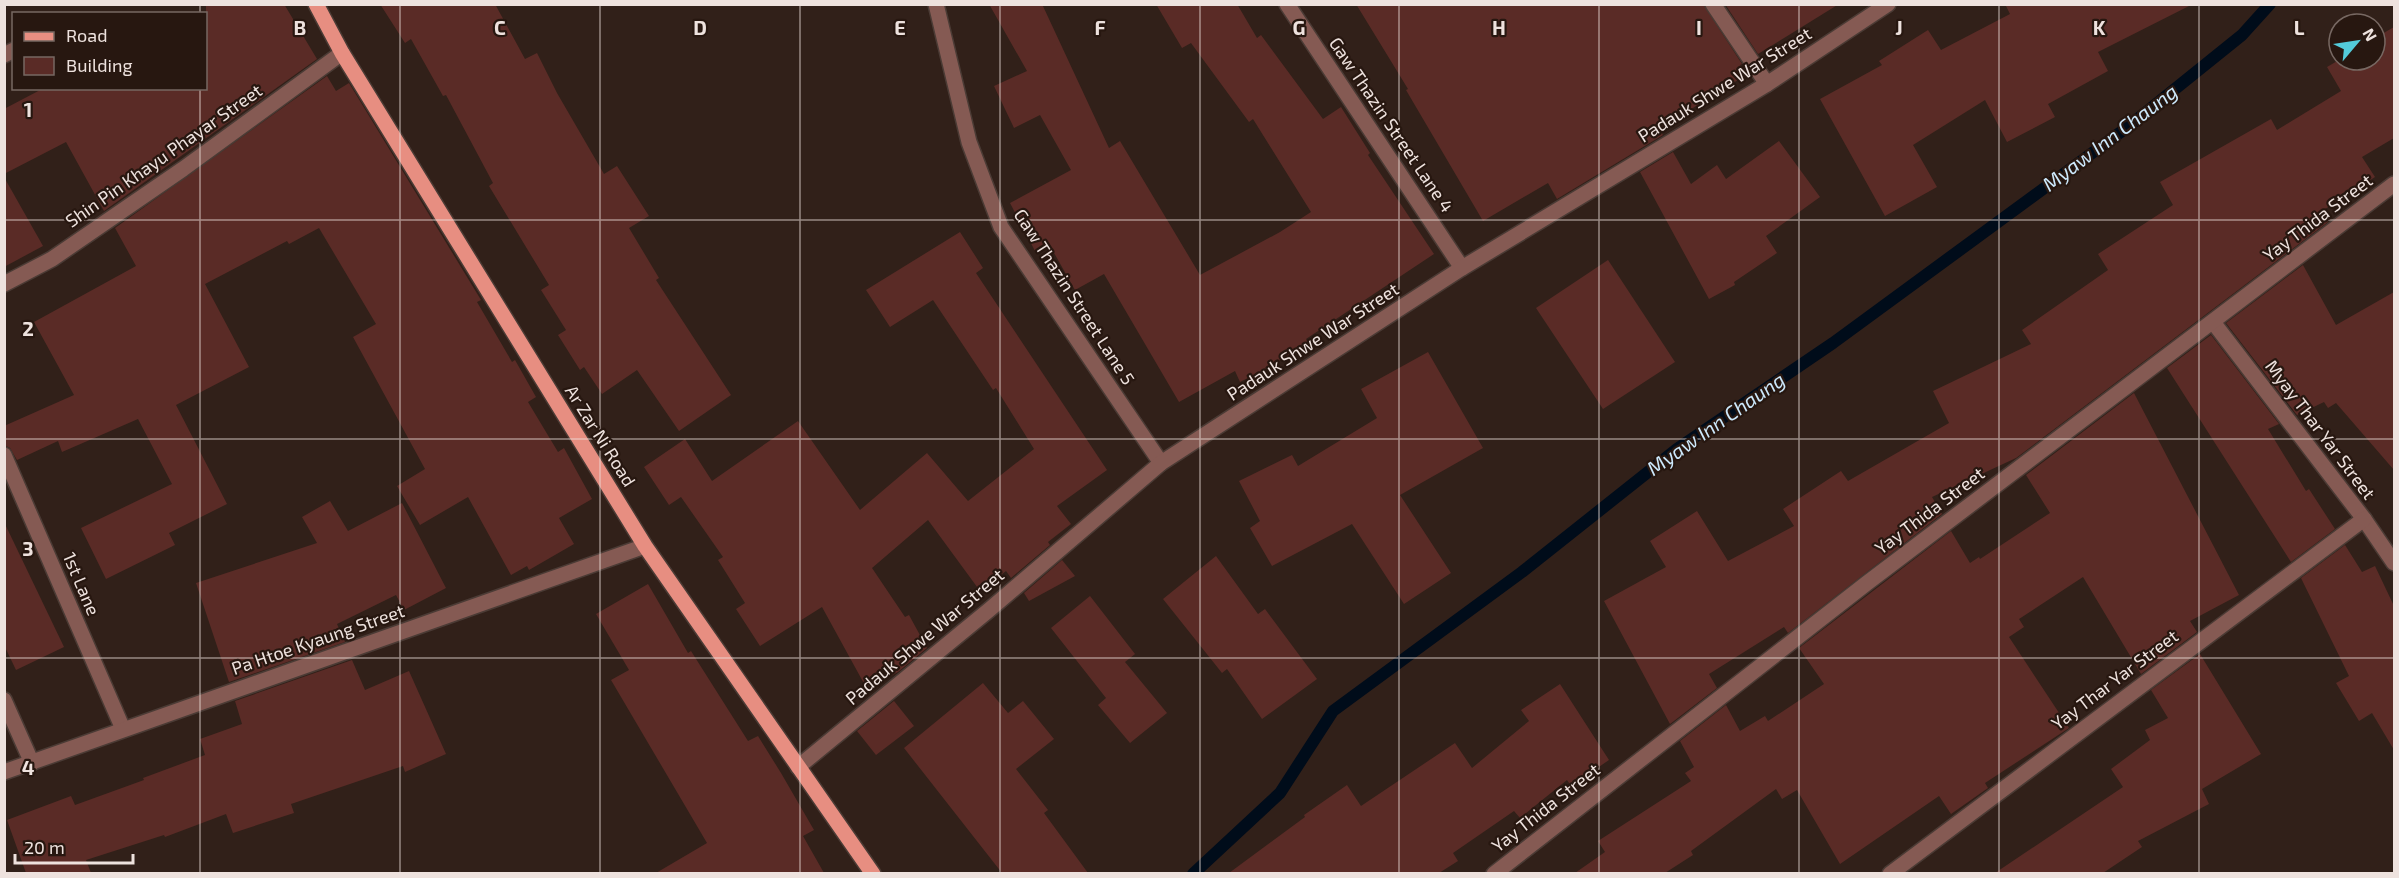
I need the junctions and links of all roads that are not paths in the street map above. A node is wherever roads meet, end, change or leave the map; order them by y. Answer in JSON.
{"nodes":[{"id":1,"x":316,"y":4,"type":"edge"},
{"id":2,"x":936,"y":4,"type":"edge"},
{"id":3,"x":1287,"y":4,"type":"edge"},
{"id":4,"x":1713,"y":4,"type":"edge"},
{"id":5,"x":1888,"y":4,"type":"edge"},
{"id":6,"x":342,"y":53,"type":"junction"},
{"id":7,"x":1767,"y":84,"type":"junction"},
{"id":8,"x":2394,"y":184,"type":"edge"},
{"id":9,"x":1462,"y":268,"type":"junction"},
{"id":10,"x":4,"y":284,"type":"edge"},
{"id":11,"x":2213,"y":322,"type":"junction"},
{"id":12,"x":4,"y":455,"type":"edge"},
{"id":13,"x":1161,"y":463,"type":"junction"},
{"id":14,"x":2364,"y":519,"type":"junction"},
{"id":15,"x":645,"y":546,"type":"junction"},
{"id":16,"x":2394,"y":562,"type":"edge"},
{"id":17,"x":4,"y":700,"type":"edge"},
{"id":18,"x":123,"y":729,"type":"junction"},
{"id":19,"x":32,"y":763,"type":"junction"},
{"id":20,"x":798,"y":767,"type":"junction"},
{"id":21,"x":4,"y":772,"type":"edge"},
{"id":22,"x":873,"y":873,"type":"edge"},
{"id":23,"x":1494,"y":873,"type":"edge"},
{"id":24,"x":1890,"y":873,"type":"edge"}],
"edges":[{"from":1,"to":6,"type":"main road","name":"Ar Zar Ni Road"},
{"from":2,"to":13,"type":"street","name":"Gaw Thazin Street Lane 5"},
{"from":3,"to":9,"type":"street","name":"Gaw Thazin Street Lane 4"},
{"from":4,"to":7,"type":"street"},
{"from":5,"to":7,"type":"street","name":"Padauk Shwe War Street"},
{"from":6,"to":10,"type":"street","name":"Shin Pin Khayu Phayar Street"},
{"from":6,"to":15,"type":"main road","name":"Ar Zar Ni Road"},
{"from":7,"to":9,"type":"street","name":"Padauk Shwe War Street"},
{"from":8,"to":11,"type":"street","name":"Yay Thida Street"},
{"from":9,"to":13,"type":"street","name":"Padauk Shwe War Street"},
{"from":11,"to":14,"type":"street","name":"Myay Thar Yar Street"},
{"from":11,"to":23,"type":"street","name":"Yay Thida Street"},
{"from":12,"to":18,"type":"street","name":"1st Lane"},
{"from":13,"to":20,"type":"street","name":"Padauk Shwe War Street"},
{"from":14,"to":16,"type":"street","name":"Myay Thar Yar Street"},
{"from":14,"to":24,"type":"street","name":"Yay Thar Yar Street"},
{"from":15,"to":18,"type":"street","name":"Pa Htoe Kyaung Street"},
{"from":15,"to":20,"type":"main road","name":"Ar Zar Ni Road"},
{"from":17,"to":19,"type":"street"},
{"from":18,"to":19,"type":"street","name":"Pa Htoe Kyaung Street"},
{"from":19,"to":21,"type":"street","name":"Pa Htoe Kyaung Street"},
{"from":20,"to":22,"type":"main road","name":"Ar Zar Ni Road"}]}
